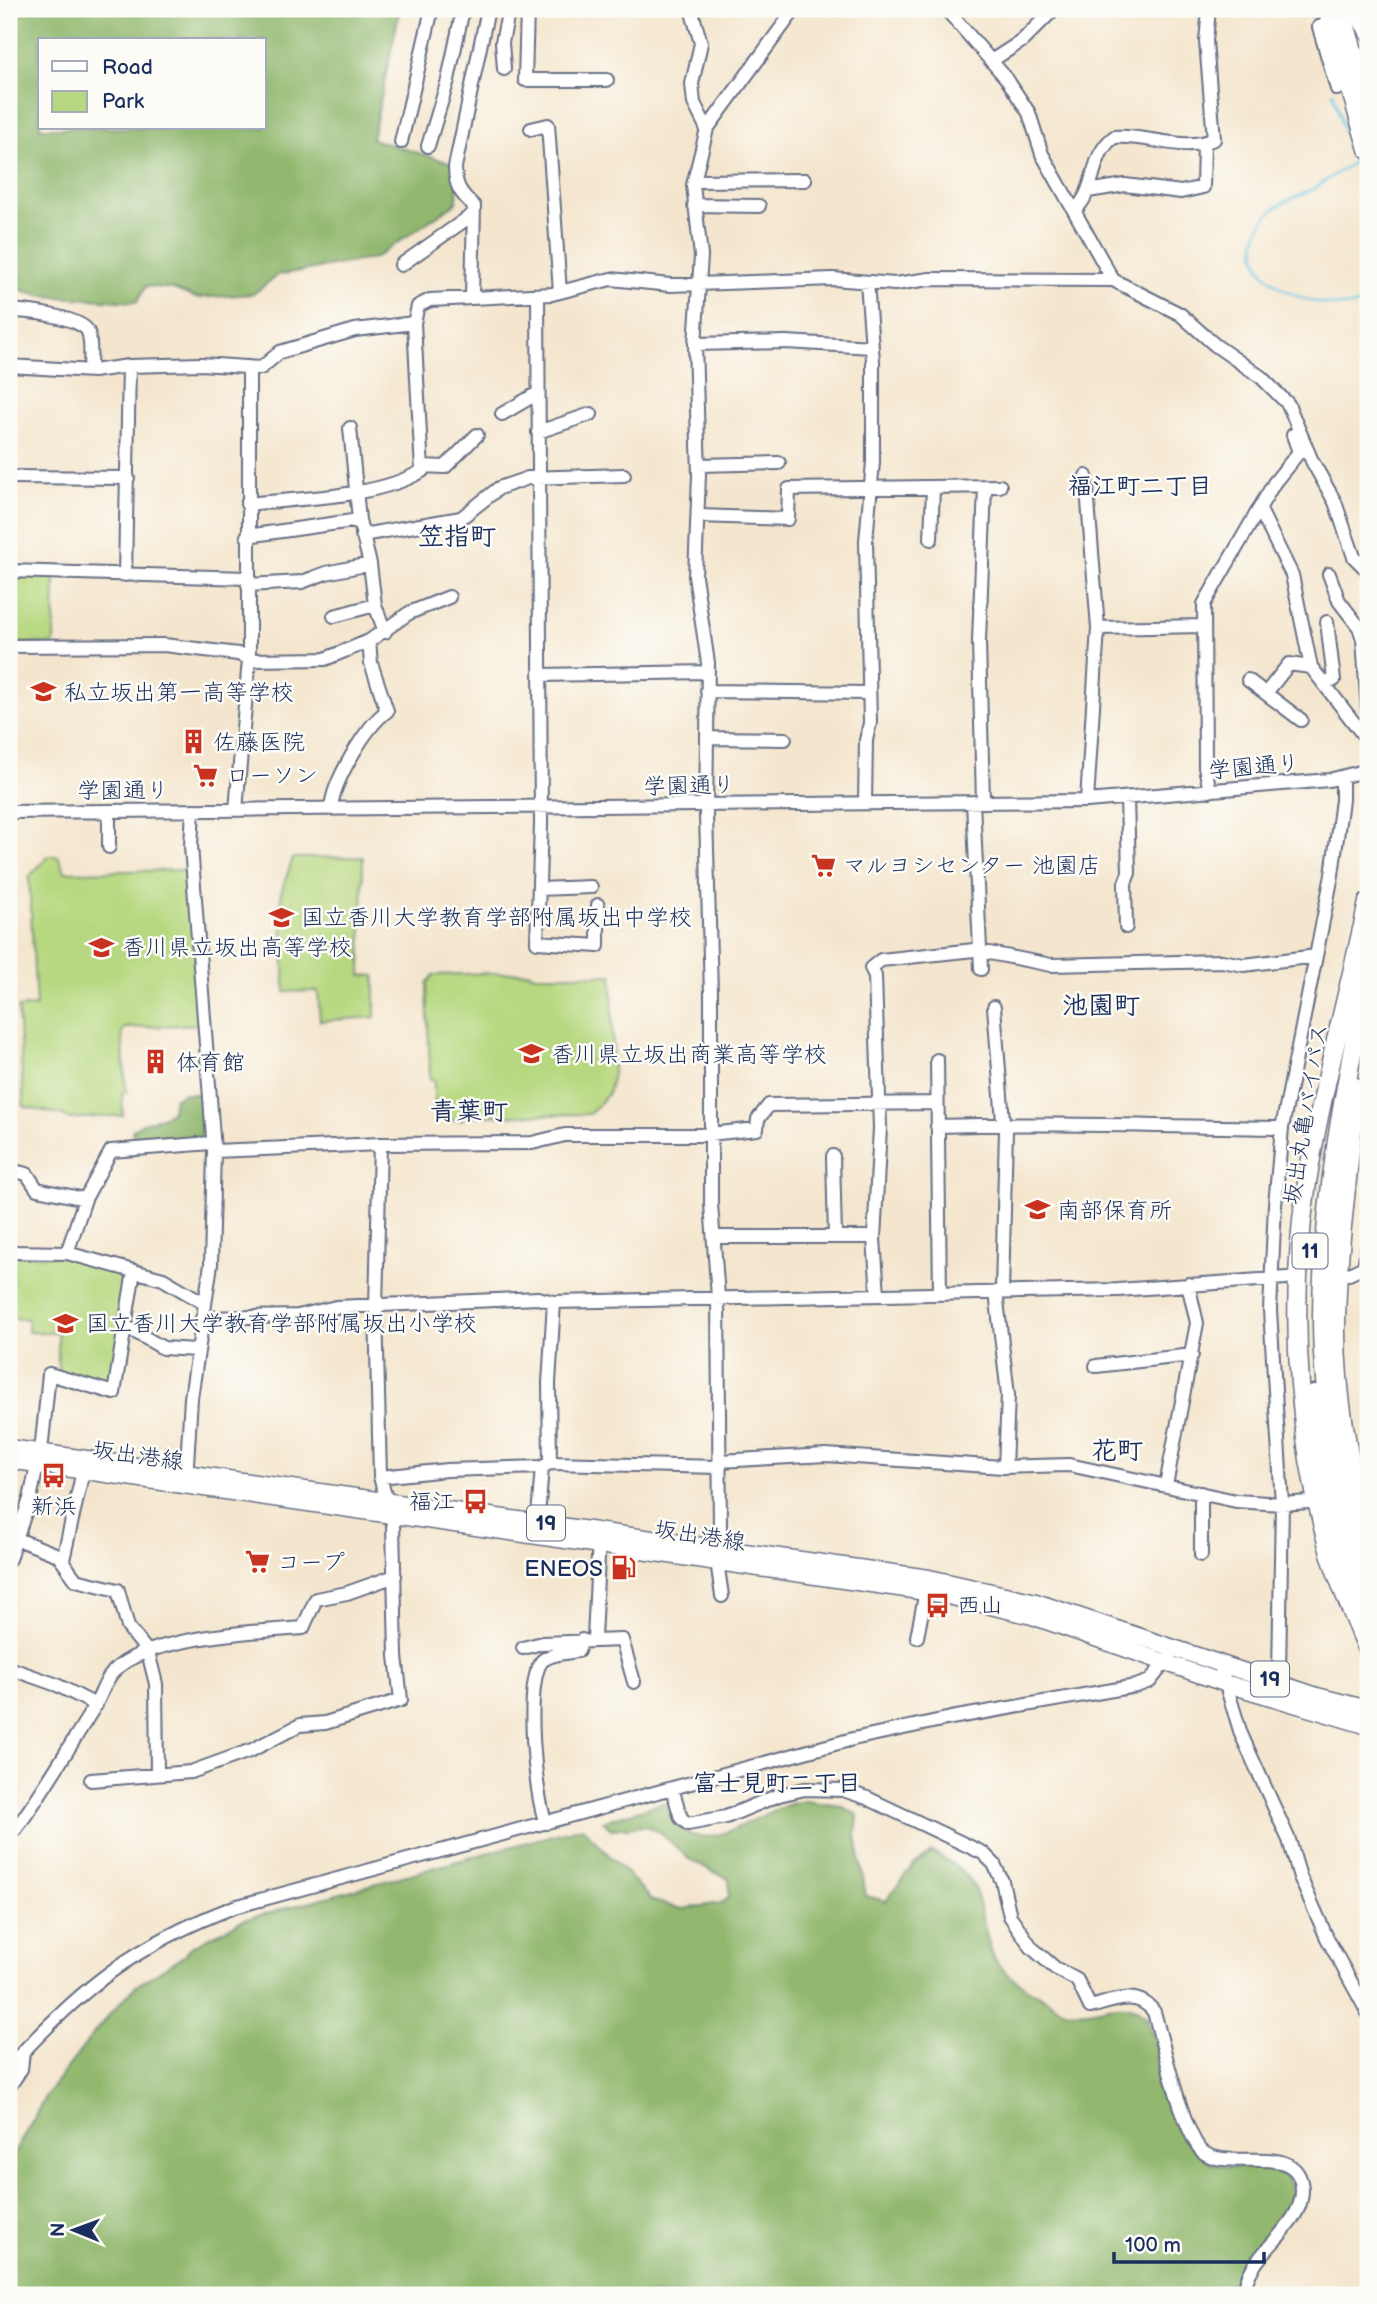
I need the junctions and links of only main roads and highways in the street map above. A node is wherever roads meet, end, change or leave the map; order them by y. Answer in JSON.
{"nodes":[{"id":1,"x":1335,"y":14,"type":"edge"},
{"id":2,"x":1368,"y":104,"type":"edge"},
{"id":3,"x":1368,"y":149,"type":"edge"},
{"id":4,"x":1368,"y":902,"type":"edge"},
{"id":5,"x":1362,"y":929,"type":"junction"},
{"id":6,"x":1368,"y":972,"type":"edge"},
{"id":7,"x":1363,"y":996,"type":"junction"},
{"id":8,"x":9,"y":1448,"type":"edge"},
{"id":9,"x":38,"y":1458,"type":"junction"},
{"id":10,"x":9,"y":1461,"type":"edge"},
{"id":11,"x":187,"y":1479,"type":"junction"},
{"id":12,"x":1359,"y":1500,"type":"edge"},
{"id":13,"x":537,"y":1528,"type":"junction"},
{"id":14,"x":1368,"y":1536,"type":"edge"},
{"id":15,"x":928,"y":1585,"type":"junction"},
{"id":16,"x":1364,"y":1592,"type":"edge"},
{"id":17,"x":1368,"y":1622,"type":"edge"},
{"id":18,"x":1368,"y":1650,"type":"edge"},
{"id":19,"x":1276,"y":1690,"type":"junction"},
{"id":20,"x":1367,"y":1708,"type":"edge"},
{"id":21,"x":1368,"y":1726,"type":"edge"}],
"edges":[{"from":1,"to":2,"type":"highway"},
{"from":1,"to":3,"type":"highway"},
{"from":4,"to":5,"type":"highway","name":"坂出丸亀バイパス","number":"11"},
{"from":5,"to":16,"type":"highway","name":"坂出丸亀バイパス","number":"11"},
{"from":5,"to":18,"type":"highway","number":"11"},
{"from":6,"to":7,"type":"highway","name":"坂出丸亀バイパス","number":"11"},
{"from":7,"to":12,"type":"highway"},
{"from":7,"to":16,"type":"highway","name":"坂出丸亀バイパス","number":"11"},
{"from":8,"to":9,"type":"main road","name":"坂出港線","number":"19"},
{"from":9,"to":10,"type":"main road","name":"坂出港線","number":"19"},
{"from":9,"to":11,"type":"main road","name":"坂出港線","number":"19"},
{"from":9,"to":11,"type":"main road","name":"坂出港線","number":"19"},
{"from":11,"to":13,"type":"main road","name":"坂出港線","number":"19"},
{"from":11,"to":13,"type":"main road","name":"坂出港線","number":"19"},
{"from":12,"to":14,"type":"highway"},
{"from":13,"to":15,"type":"main road","name":"坂出港線","number":"19"},
{"from":15,"to":19,"type":"main road","name":"坂出港線","number":"19"},
{"from":15,"to":19,"type":"main road","name":"坂出港線","number":"19"},
{"from":16,"to":17,"type":"highway","name":"坂出丸亀バイパス","number":"11"},
{"from":19,"to":20,"type":"main road","name":"坂出港線","number":"19"},
{"from":19,"to":21,"type":"main road","name":"坂出港線","number":"19"}]}
